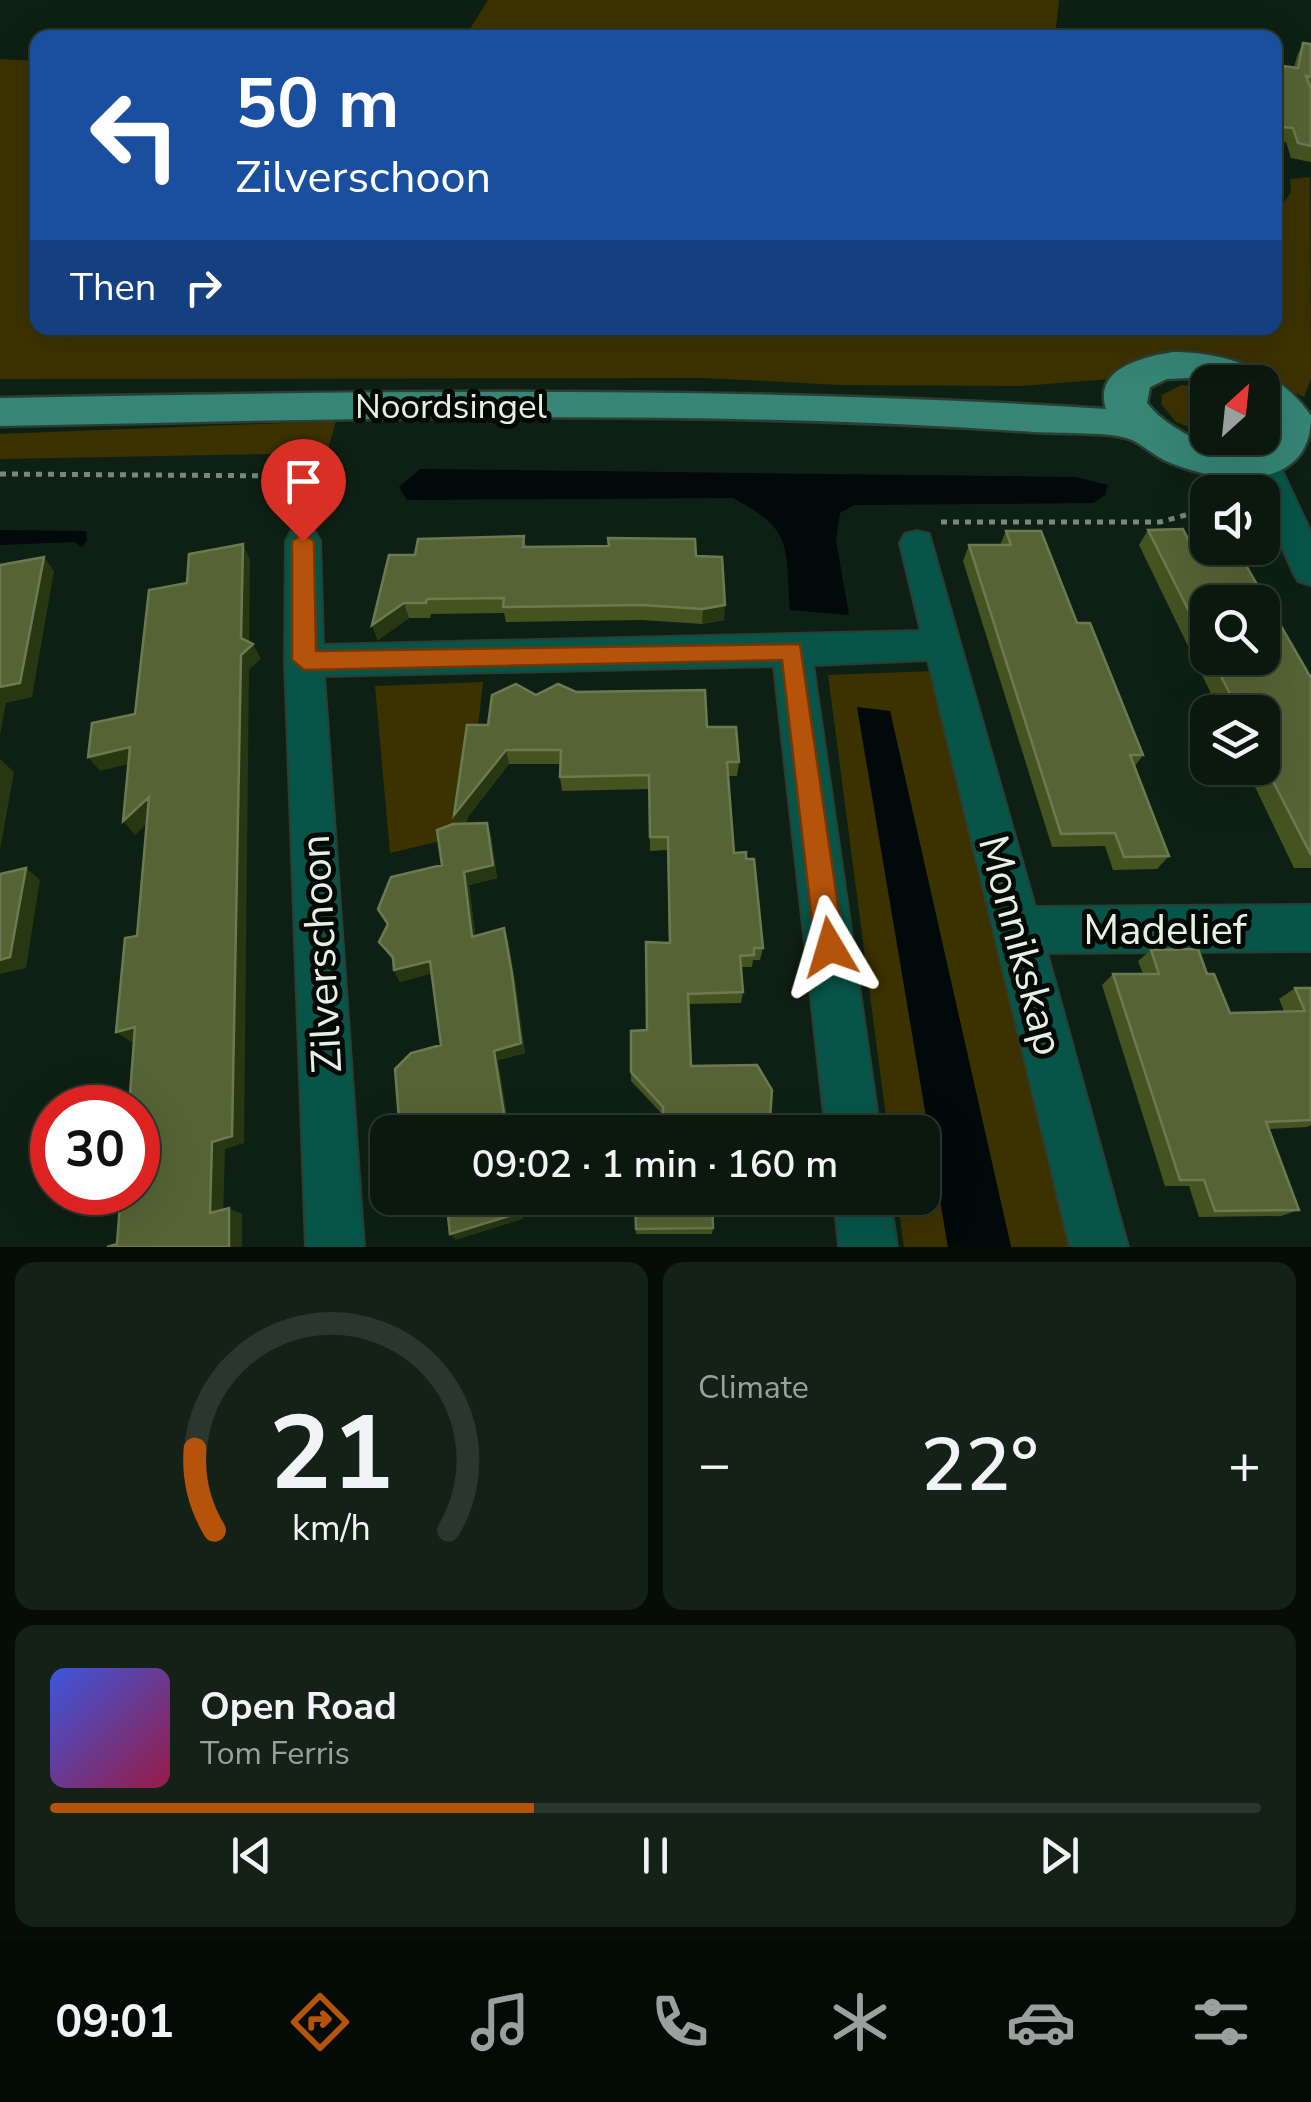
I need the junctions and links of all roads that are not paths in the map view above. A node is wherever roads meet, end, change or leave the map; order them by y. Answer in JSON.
{"nodes":[{"id":1,"x":1190,"y":365,"type":"edge"},
{"id":2,"x":1131,"y":409,"type":"junction"},
{"id":3,"x":0,"y":412,"type":"edge"},
{"id":4,"x":1190,"y":453,"type":"edge"},
{"id":5,"x":1277,"y":455,"type":"edge"},
{"id":6,"x":303,"y":541,"type":"road end"},
{"id":7,"x":916,"y":543,"type":"road end"},
{"id":8,"x":1280,"y":543,"type":"edge"},
{"id":9,"x":1311,"y":572,"type":"edge"},
{"id":10,"x":1311,"y":580,"type":"edge"},
{"id":11,"x":940,"y":645,"type":"junction"},
{"id":12,"x":792,"y":651,"type":"junction"},
{"id":13,"x":304,"y":660,"type":"junction"},
{"id":14,"x":1311,"y":928,"type":"edge"},
{"id":15,"x":1020,"y":930,"type":"junction"},
{"id":16,"x":851,"y":1115,"type":"edge"},
{"id":17,"x":864,"y":1215,"type":"edge"},
{"id":18,"x":335,"y":1247,"type":"edge"},
{"id":19,"x":868,"y":1247,"type":"edge"},
{"id":20,"x":1099,"y":1247,"type":"edge"}],
"edges":[{"from":1,"to":2,"type":"main road"},
{"from":2,"to":3,"type":"main road","name":"Noordsingel"},
{"from":2,"to":4,"type":"main road"},
{"from":5,"to":9,"type":"street"},
{"from":6,"to":13,"type":"street","name":"Zilverschoon"},
{"from":7,"to":11,"type":"street","name":"Monnikskap"},
{"from":8,"to":10,"type":"street"},
{"from":11,"to":12,"type":"street"},
{"from":11,"to":15,"type":"street","name":"Monnikskap"},
{"from":12,"to":13,"type":"street"},
{"from":12,"to":16,"type":"street"},
{"from":13,"to":18,"type":"street","name":"Zilverschoon"},
{"from":14,"to":15,"type":"street","name":"Madelief"},
{"from":15,"to":20,"type":"street","name":"Monnikskap"},
{"from":17,"to":19,"type":"street"}]}
